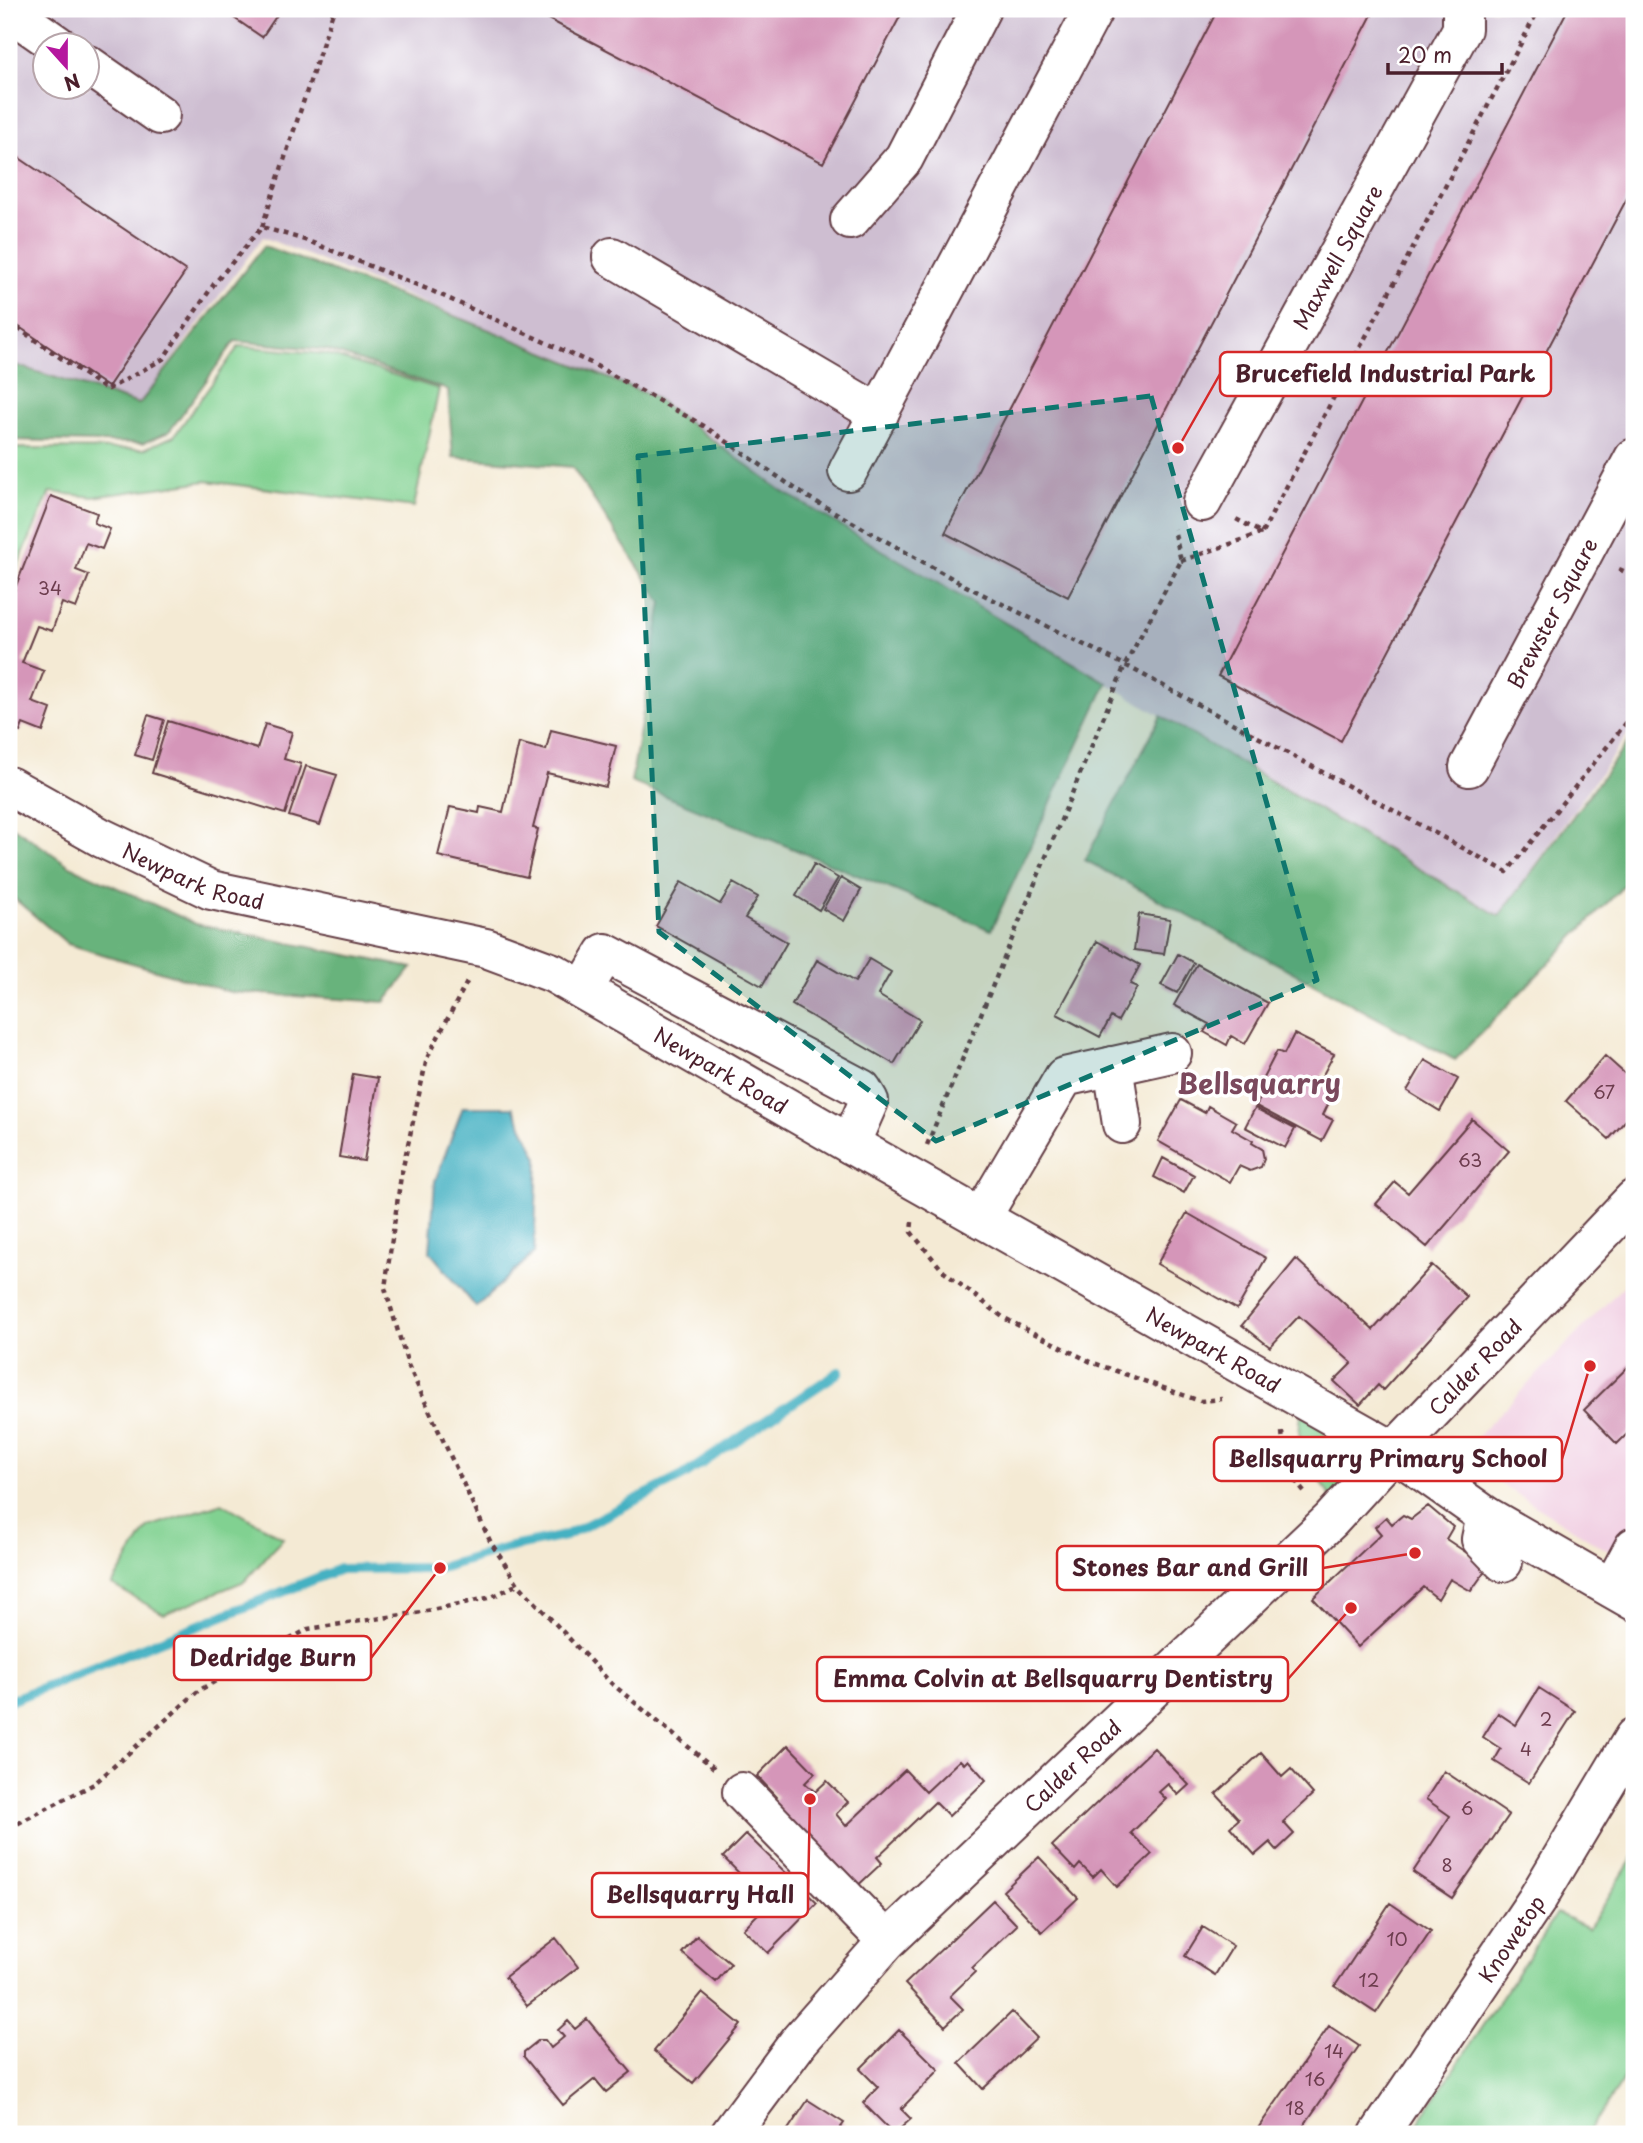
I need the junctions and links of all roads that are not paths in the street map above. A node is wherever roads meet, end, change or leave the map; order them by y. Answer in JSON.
{"nodes":[{"id":1,"x":981,"y":9,"type":"edge"},
{"id":2,"x":1094,"y":9,"type":"edge"},
{"id":3,"x":1462,"y":9,"type":"edge"},
{"id":4,"x":9,"y":11,"type":"edge"},
{"id":5,"x":39,"y":32,"type":"edge"},
{"id":6,"x":102,"y":75,"type":"edge"},
{"id":7,"x":160,"y":115,"type":"dead end"},
{"id":8,"x":850,"y":220,"type":"dead end"},
{"id":9,"x":612,"y":257,"type":"dead end"},
{"id":10,"x":878,"y":414,"type":"junction"},
{"id":11,"x":1634,"y":458,"type":"edge"},
{"id":12,"x":848,"y":471,"type":"dead end"},
{"id":13,"x":1188,"y":512,"type":"road end"},
{"id":14,"x":1469,"y":767,"type":"dead end"},
{"id":15,"x":9,"y":786,"type":"edge"},
{"id":16,"x":583,"y":990,"type":"junction"},
{"id":17,"x":1172,"y":1053,"type":"dead end"},
{"id":18,"x":1114,"y":1066,"type":"junction"},
{"id":19,"x":1122,"y":1124,"type":"dead end"},
{"id":20,"x":850,"y":1144,"type":"junction"},
{"id":21,"x":1634,"y":1199,"type":"edge"},
{"id":22,"x":981,"y":1218,"type":"junction"},
{"id":23,"x":1394,"y":1451,"type":"junction"},
{"id":24,"x":1486,"y":1516,"type":"junction"},
{"id":25,"x":1634,"y":1547,"type":"edge"},
{"id":26,"x":1503,"y":1562,"type":"dead end"},
{"id":27,"x":1623,"y":1595,"type":"edge"},
{"id":28,"x":1634,"y":1737,"type":"edge"},
{"id":29,"x":742,"y":1792,"type":"road end"},
{"id":30,"x":887,"y":1941,"type":"junction"},
{"id":31,"x":730,"y":2134,"type":"edge"},
{"id":32,"x":1379,"y":2134,"type":"edge"}],
"edges":[{"from":1,"to":8,"type":"street"},
{"from":2,"to":10,"type":"street"},
{"from":3,"to":13,"type":"street","name":"Maxwell Square"},
{"from":4,"to":5,"type":"street"},
{"from":6,"to":7,"type":"street"},
{"from":9,"to":10,"type":"street"},
{"from":10,"to":12,"type":"street"},
{"from":11,"to":14,"type":"street","name":"Brewster Square"},
{"from":15,"to":16,"type":"street","name":"Newpark Road"},
{"from":16,"to":20,"type":"street","name":"Newpark Road"},
{"from":16,"to":20,"type":"street"},
{"from":17,"to":18,"type":"street"},
{"from":18,"to":19,"type":"street"},
{"from":18,"to":22,"type":"street"},
{"from":20,"to":22,"type":"street","name":"Newpark Road"},
{"from":21,"to":23,"type":"street","name":"Calder Road"},
{"from":22,"to":23,"type":"street","name":"Newpark Road"},
{"from":23,"to":24,"type":"street"},
{"from":23,"to":30,"type":"street","name":"Calder Road"},
{"from":24,"to":26,"type":"street"},
{"from":24,"to":27,"type":"street"},
{"from":25,"to":27,"type":"street"},
{"from":28,"to":32,"type":"street","name":"Knowetop"},
{"from":29,"to":30,"type":"street"},
{"from":30,"to":31,"type":"street","name":"Calder Road"}]}
